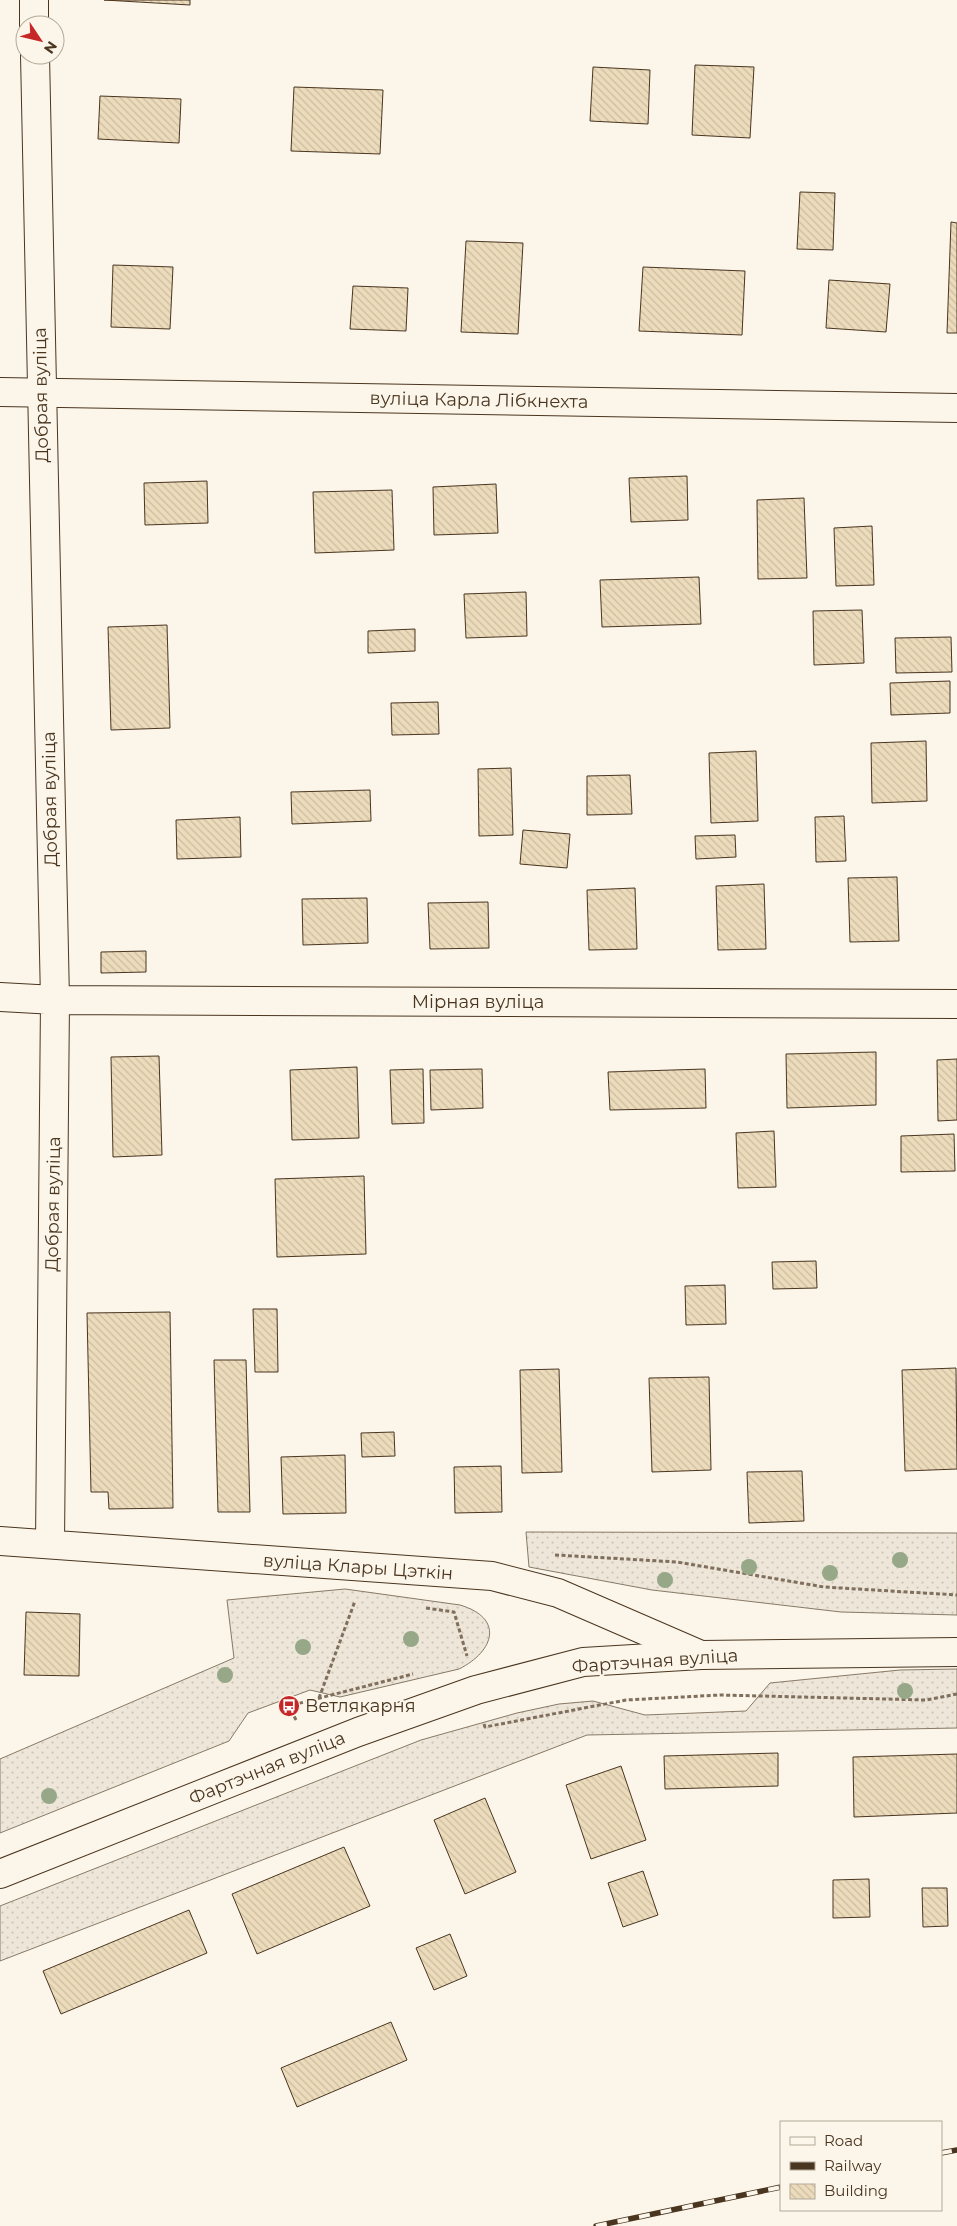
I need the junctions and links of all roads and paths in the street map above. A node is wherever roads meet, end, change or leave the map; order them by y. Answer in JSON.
{"nodes":[{"id":1,"x":34,"y":0,"type":"edge"},
{"id":2,"x":34,"y":15,"type":"edge"},
{"id":3,"x":35,"y":65,"type":"edge"},
{"id":4,"x":0,"y":392,"type":"edge"},
{"id":5,"x":41,"y":393,"type":"junction"},
{"id":6,"x":957,"y":408,"type":"edge"},
{"id":7,"x":0,"y":997,"type":"edge"},
{"id":8,"x":55,"y":1000,"type":"junction"},
{"id":9,"x":957,"y":1004,"type":"edge"},
{"id":10,"x":0,"y":1541,"type":"edge"},
{"id":11,"x":50,"y":1544,"type":"junction"},
{"id":12,"x":356,"y":1599,"type":"dead end"},
{"id":13,"x":424,"y":1608,"type":"dead end"},
{"id":14,"x":957,"y":1652,"type":"edge"},
{"id":15,"x":701,"y":1655,"type":"junction"},
{"id":16,"x":468,"y":1659,"type":"dead end"},
{"id":17,"x":319,"y":1698,"type":"dead end"},
{"id":18,"x":0,"y":1874,"type":"edge"}],
"edges":[{"from":1,"to":2,"type":"street"},
{"from":3,"to":5,"type":"street","name":"Добрая вуліца"},
{"from":4,"to":5,"type":"street","name":"вуліца Карла Лібкнехта"},
{"from":5,"to":6,"type":"street","name":"вуліца Карла Лібкнехта"},
{"from":5,"to":8,"type":"street","name":"Добрая вуліца"},
{"from":7,"to":8,"type":"street","name":"Мірная вуліца"},
{"from":8,"to":9,"type":"street","name":"Мірная вуліца"},
{"from":8,"to":11,"type":"street","name":"Добрая вуліца"},
{"from":10,"to":11,"type":"street","name":"вуліца Клары Цэткін"},
{"from":11,"to":15,"type":"street","name":"вуліца Клары Цэткін"},
{"from":12,"to":17,"type":"path"},
{"from":13,"to":16,"type":"path"},
{"from":14,"to":15,"type":"street","name":"Фартэчная вуліца"},
{"from":15,"to":18,"type":"street","name":"Фартэчная вуліца"}]}
